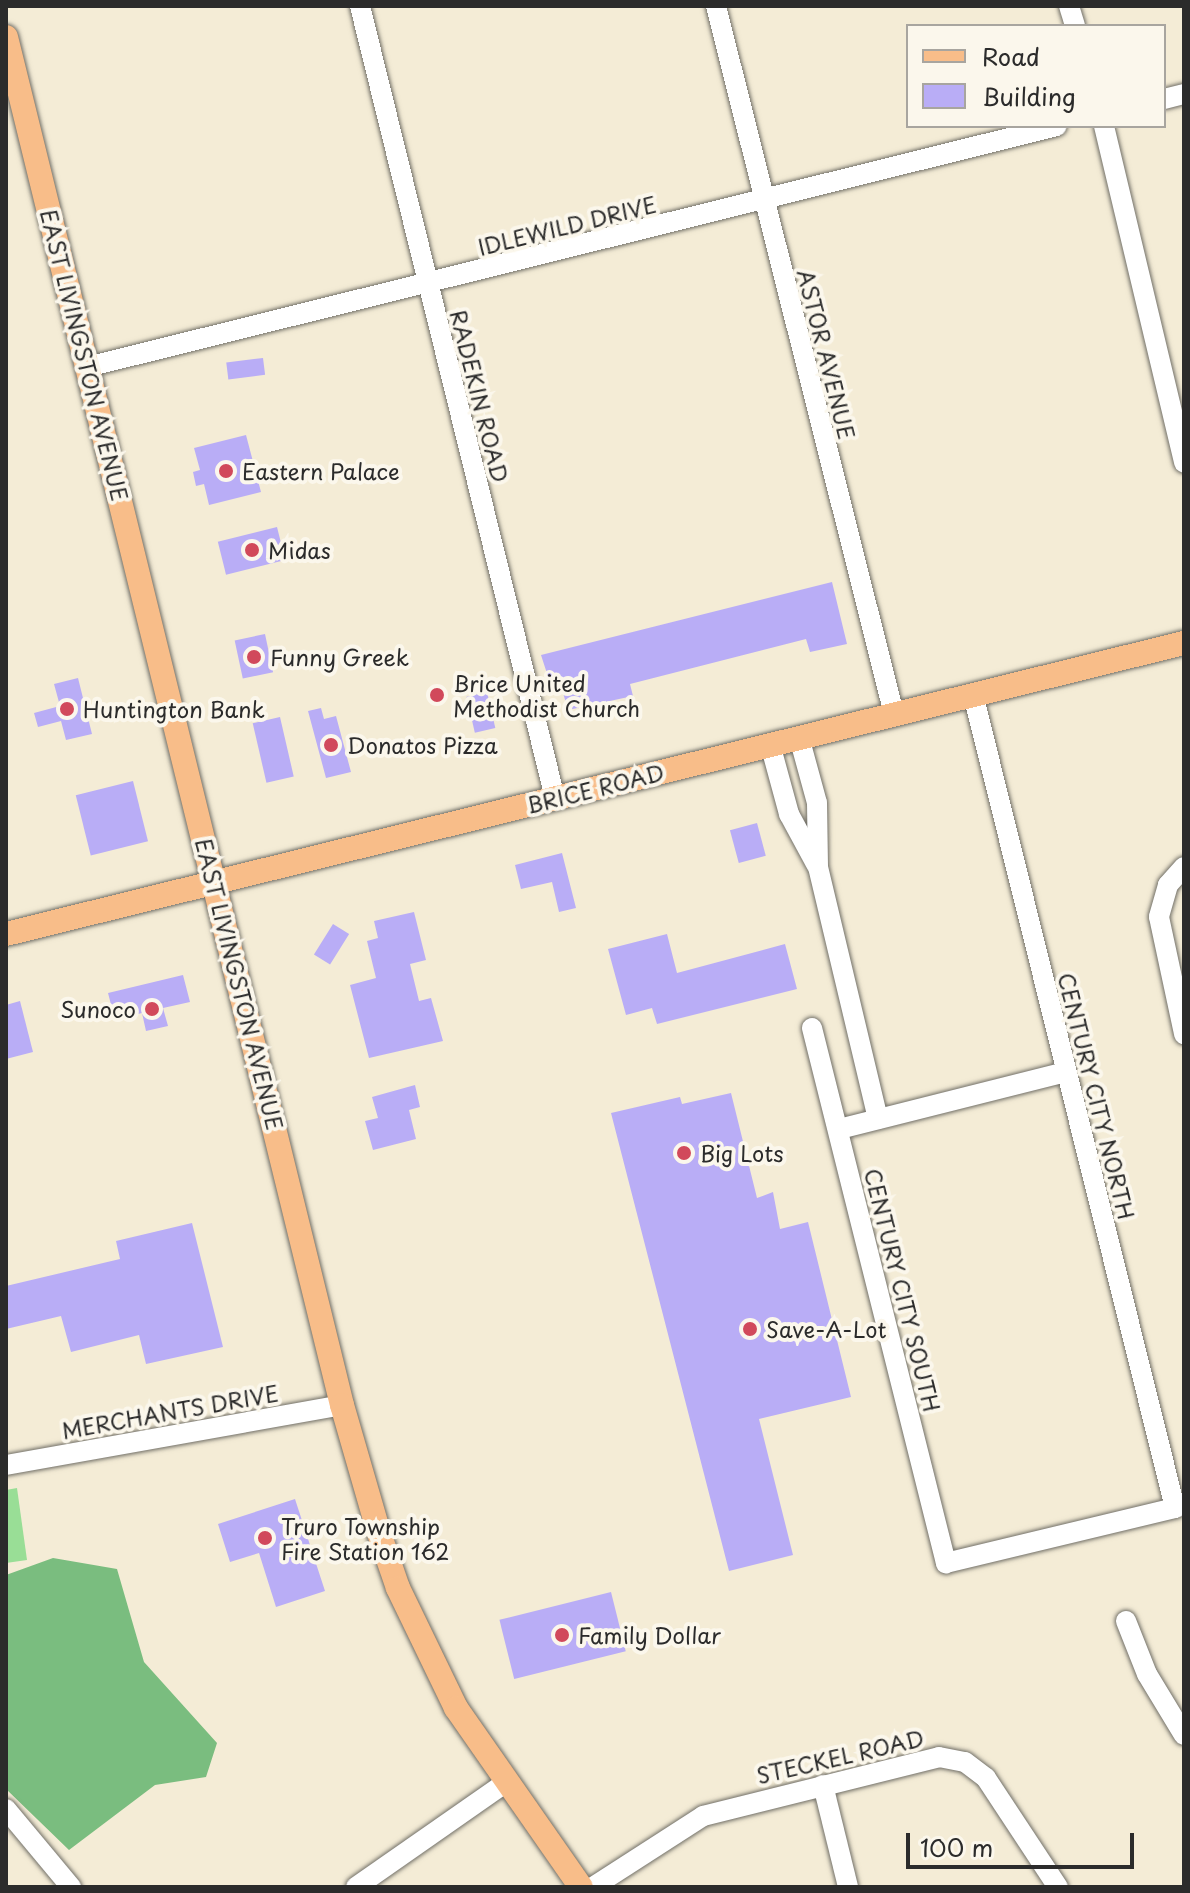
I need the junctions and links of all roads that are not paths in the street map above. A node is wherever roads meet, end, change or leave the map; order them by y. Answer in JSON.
{"nodes":[{"id":1,"x":360,"y":6,"type":"edge"},
{"id":2,"x":716,"y":6,"type":"edge"},
{"id":3,"x":6,"y":37,"type":"edge"},
{"id":4,"x":1049,"y":128,"type":"edge"},
{"id":5,"x":1104,"y":128,"type":"edge"},
{"id":6,"x":765,"y":199,"type":"junction"},
{"id":7,"x":427,"y":284,"type":"junction"},
{"id":8,"x":87,"y":367,"type":"junction"},
{"id":9,"x":1184,"y":463,"type":"edge"},
{"id":10,"x":1184,"y":643,"type":"edge"},
{"id":11,"x":973,"y":694,"type":"junction"},
{"id":12,"x":894,"y":714,"type":"junction"},
{"id":13,"x":799,"y":737,"type":"junction"},
{"id":14,"x":770,"y":744,"type":"junction"},
{"id":15,"x":555,"y":798,"type":"junction"},
{"id":16,"x":818,"y":867,"type":"junction"},
{"id":17,"x":1184,"y":867,"type":"edge"},
{"id":18,"x":215,"y":883,"type":"junction"},
{"id":19,"x":6,"y":934,"type":"edge"},
{"id":20,"x":812,"y":1028,"type":"dead end"},
{"id":21,"x":1184,"y":1034,"type":"edge"},
{"id":22,"x":1066,"y":1072,"type":"junction"},
{"id":23,"x":878,"y":1119,"type":"junction"},
{"id":24,"x":839,"y":1129,"type":"junction"},
{"id":25,"x":342,"y":1405,"type":"junction"},
{"id":26,"x":6,"y":1465,"type":"edge"},
{"id":27,"x":946,"y":1563,"type":"joint"},
{"id":28,"x":1126,"y":1621,"type":"dead end"},
{"id":29,"x":1184,"y":1735,"type":"edge"},
{"id":30,"x":505,"y":1783,"type":"junction"},
{"id":31,"x":823,"y":1785,"type":"junction"},
{"id":32,"x":6,"y":1809,"type":"edge"},
{"id":33,"x":71,"y":1887,"type":"edge"},
{"id":34,"x":356,"y":1887,"type":"edge"},
{"id":35,"x":581,"y":1887,"type":"edge"},
{"id":36,"x":593,"y":1887,"type":"edge"},
{"id":37,"x":848,"y":1887,"type":"edge"},
{"id":38,"x":1058,"y":1887,"type":"edge"}],
"edges":[{"from":1,"to":7,"type":"street","name":"RADEKIN ROAD"},
{"from":2,"to":6,"type":"street","name":"ASTOR AVENUE"},
{"from":3,"to":8,"type":"main road","name":"EAST LIVINGSTON AVENUE"},
{"from":4,"to":6,"type":"street","name":"IDLEWILD DRIVE"},
{"from":5,"to":9,"type":"street"},
{"from":6,"to":7,"type":"street","name":"IDLEWILD DRIVE"},
{"from":6,"to":12,"type":"street","name":"ASTOR AVENUE"},
{"from":7,"to":8,"type":"street","name":"IDLEWILD DRIVE"},
{"from":7,"to":15,"type":"street","name":"RADEKIN ROAD"},
{"from":8,"to":18,"type":"main road","name":"EAST LIVINGSTON AVENUE"},
{"from":10,"to":11,"type":"main road","name":"BRICE ROAD"},
{"from":11,"to":12,"type":"main road","name":"BRICE ROAD"},
{"from":11,"to":22,"type":"street","name":"CENTURY CITY NORTH"},
{"from":12,"to":13,"type":"main road","name":"BRICE ROAD"},
{"from":13,"to":14,"type":"main road","name":"BRICE ROAD"},
{"from":13,"to":16,"type":"street"},
{"from":14,"to":15,"type":"main road","name":"BRICE ROAD"},
{"from":14,"to":16,"type":"street"},
{"from":15,"to":18,"type":"main road","name":"BRICE ROAD"},
{"from":16,"to":23,"type":"street"},
{"from":17,"to":21,"type":"street"},
{"from":18,"to":19,"type":"main road","name":"BRICE ROAD"},
{"from":18,"to":25,"type":"main road","name":"EAST LIVINGSTON AVENUE"},
{"from":20,"to":24,"type":"street","name":"CENTURY CITY SOUTH"},
{"from":22,"to":23,"type":"street"},
{"from":22,"to":27,"type":"street","name":"CENTURY CITY NORTH"},
{"from":23,"to":24,"type":"street"},
{"from":24,"to":27,"type":"street","name":"CENTURY CITY SOUTH"},
{"from":25,"to":26,"type":"street","name":"MERCHANTS DRIVE"},
{"from":25,"to":30,"type":"main road","name":"EAST LIVINGSTON AVENUE"},
{"from":28,"to":29,"type":"street"},
{"from":30,"to":34,"type":"street"},
{"from":30,"to":35,"type":"main road","name":"EAST LIVINGSTON AVENUE"},
{"from":31,"to":36,"type":"street","name":"STECKEL ROAD"},
{"from":31,"to":37,"type":"street"},
{"from":31,"to":38,"type":"street","name":"STECKEL ROAD"},
{"from":32,"to":33,"type":"street"}]}
